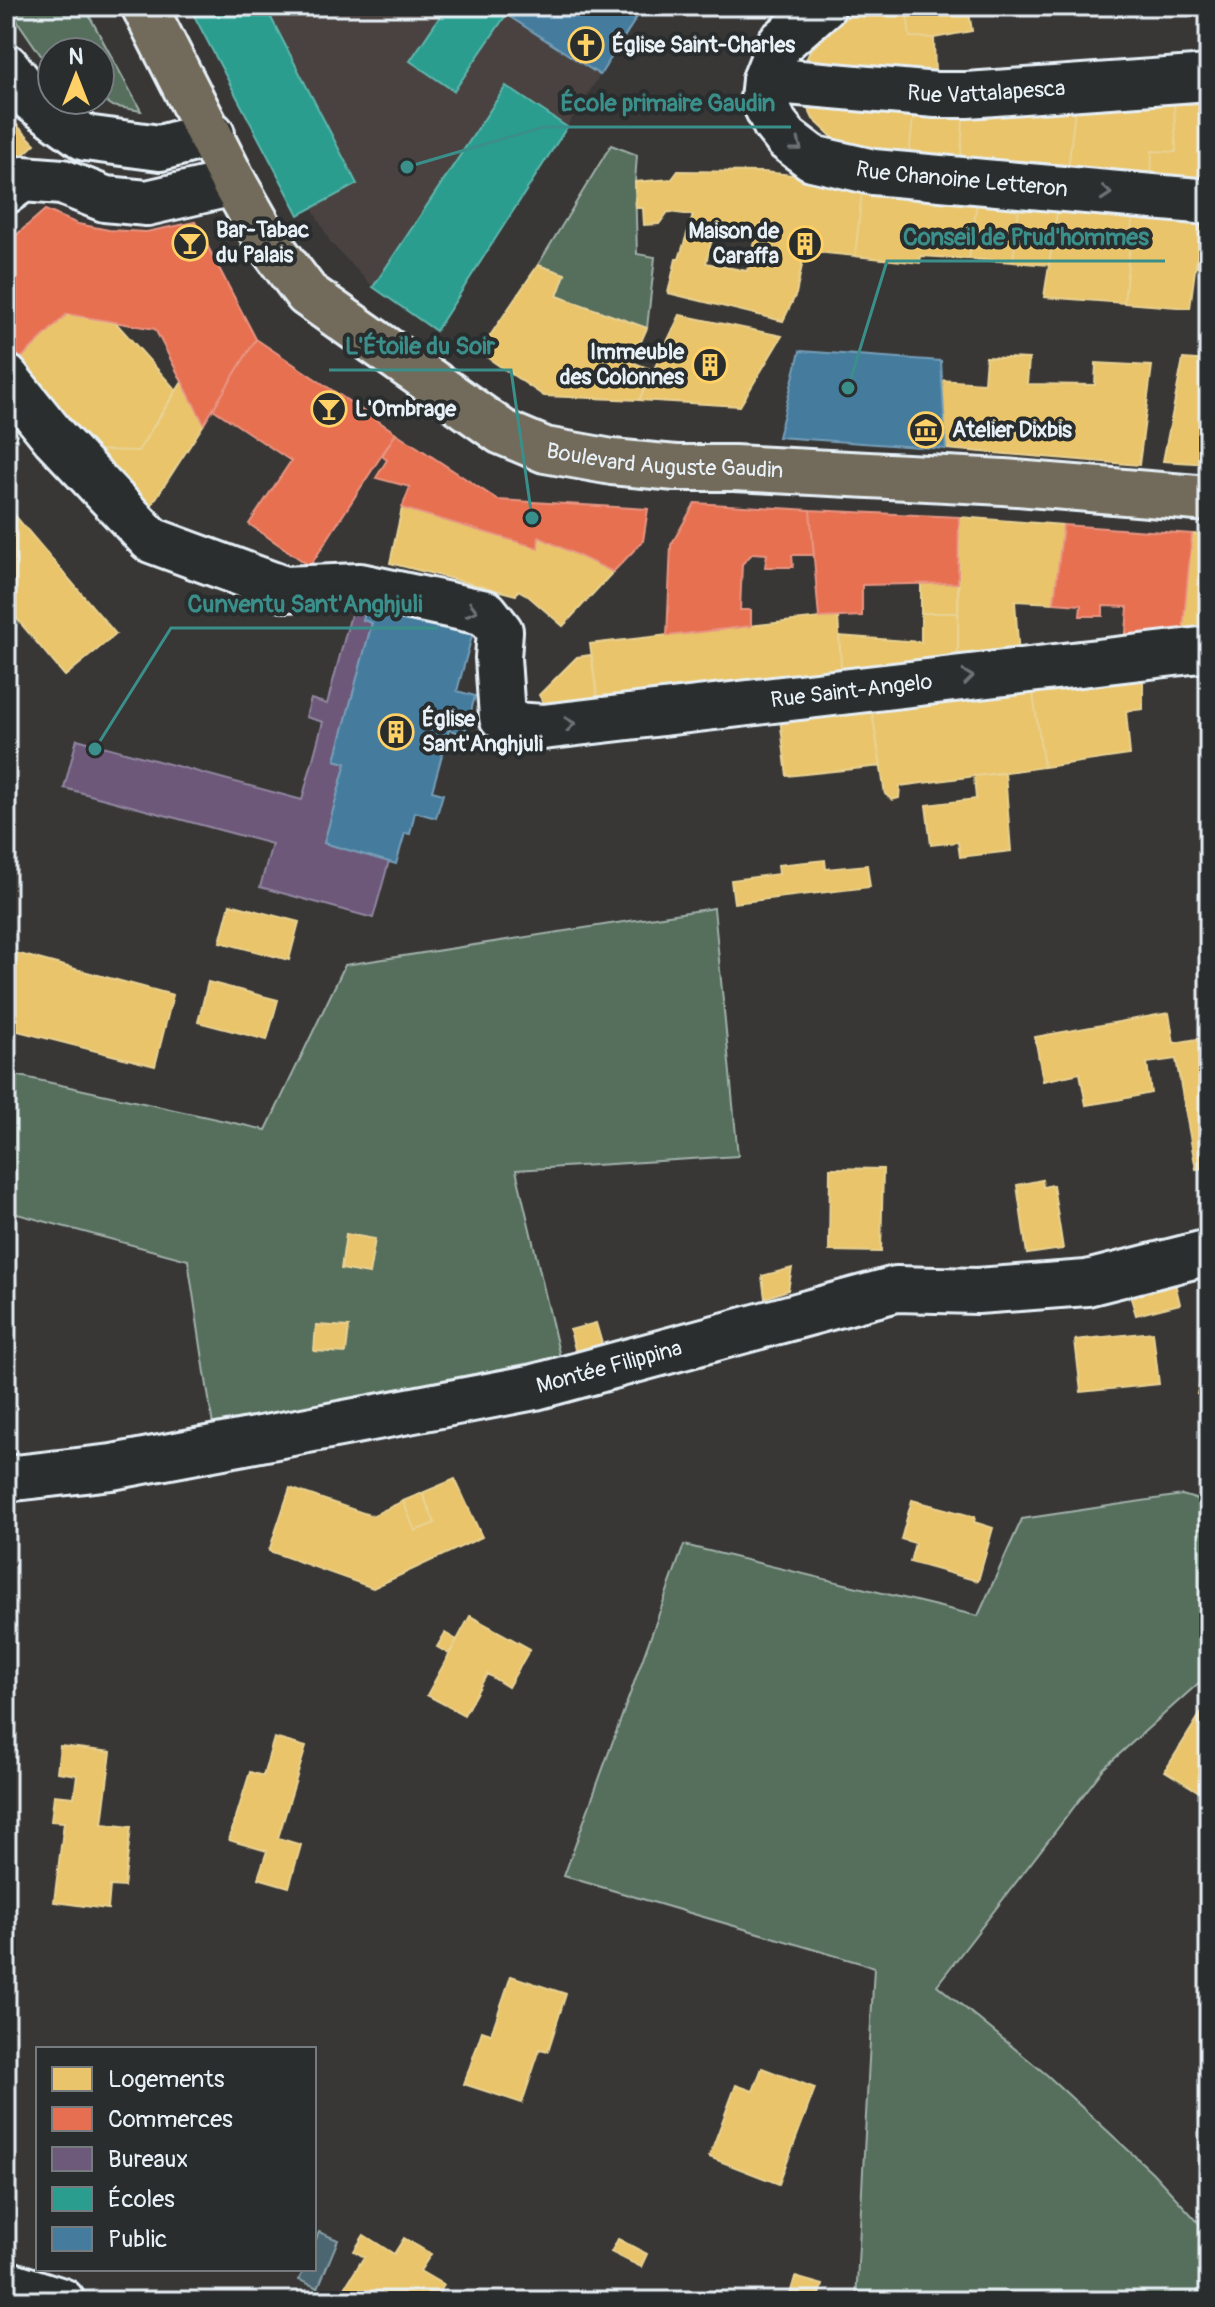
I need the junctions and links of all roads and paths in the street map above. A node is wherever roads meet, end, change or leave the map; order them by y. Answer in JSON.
{"nodes":[{"id":1,"x":144,"y":6,"type":"edge"},
{"id":2,"x":823,"y":6,"type":"edge"},
{"id":3,"x":6,"y":66,"type":"edge"},
{"id":4,"x":1209,"y":78,"type":"edge"},
{"id":5,"x":765,"y":80,"type":"junction"},
{"id":6,"x":212,"y":134,"type":"junction"},
{"id":7,"x":234,"y":183,"type":"junction"},
{"id":8,"x":6,"y":191,"type":"edge"},
{"id":9,"x":1209,"y":202,"type":"edge"},
{"id":10,"x":6,"y":377,"type":"edge"},
{"id":11,"x":1209,"y":499,"type":"edge"},
{"id":12,"x":1209,"y":649,"type":"edge"},
{"id":13,"x":1209,"y":1252,"type":"edge"},
{"id":14,"x":6,"y":1479,"type":"edge"},
{"id":15,"x":6,"y":2283,"type":"edge"},
{"id":16,"x":62,"y":2301,"type":"edge"}],
"edges":[{"from":1,"to":6,"type":"main road","name":"Boulevard Auguste Gaudin"},
{"from":2,"to":5,"type":"street"},
{"from":3,"to":6,"type":"street"},
{"from":4,"to":5,"type":"street","name":"Rue Vattalapesca"},
{"from":5,"to":9,"type":"street","name":"Rue Chanoine Letteron","one_way":true},
{"from":6,"to":7,"type":"main road","name":"Boulevard Auguste Gaudin"},
{"from":7,"to":8,"type":"street"},
{"from":7,"to":11,"type":"main road","name":"Boulevard Auguste Gaudin"},
{"from":10,"to":12,"type":"street","name":"Rue Saint-Angelo","one_way":true},
{"from":13,"to":14,"type":"street","name":"Montée Filippina"},
{"from":15,"to":16,"type":"street"}]}
